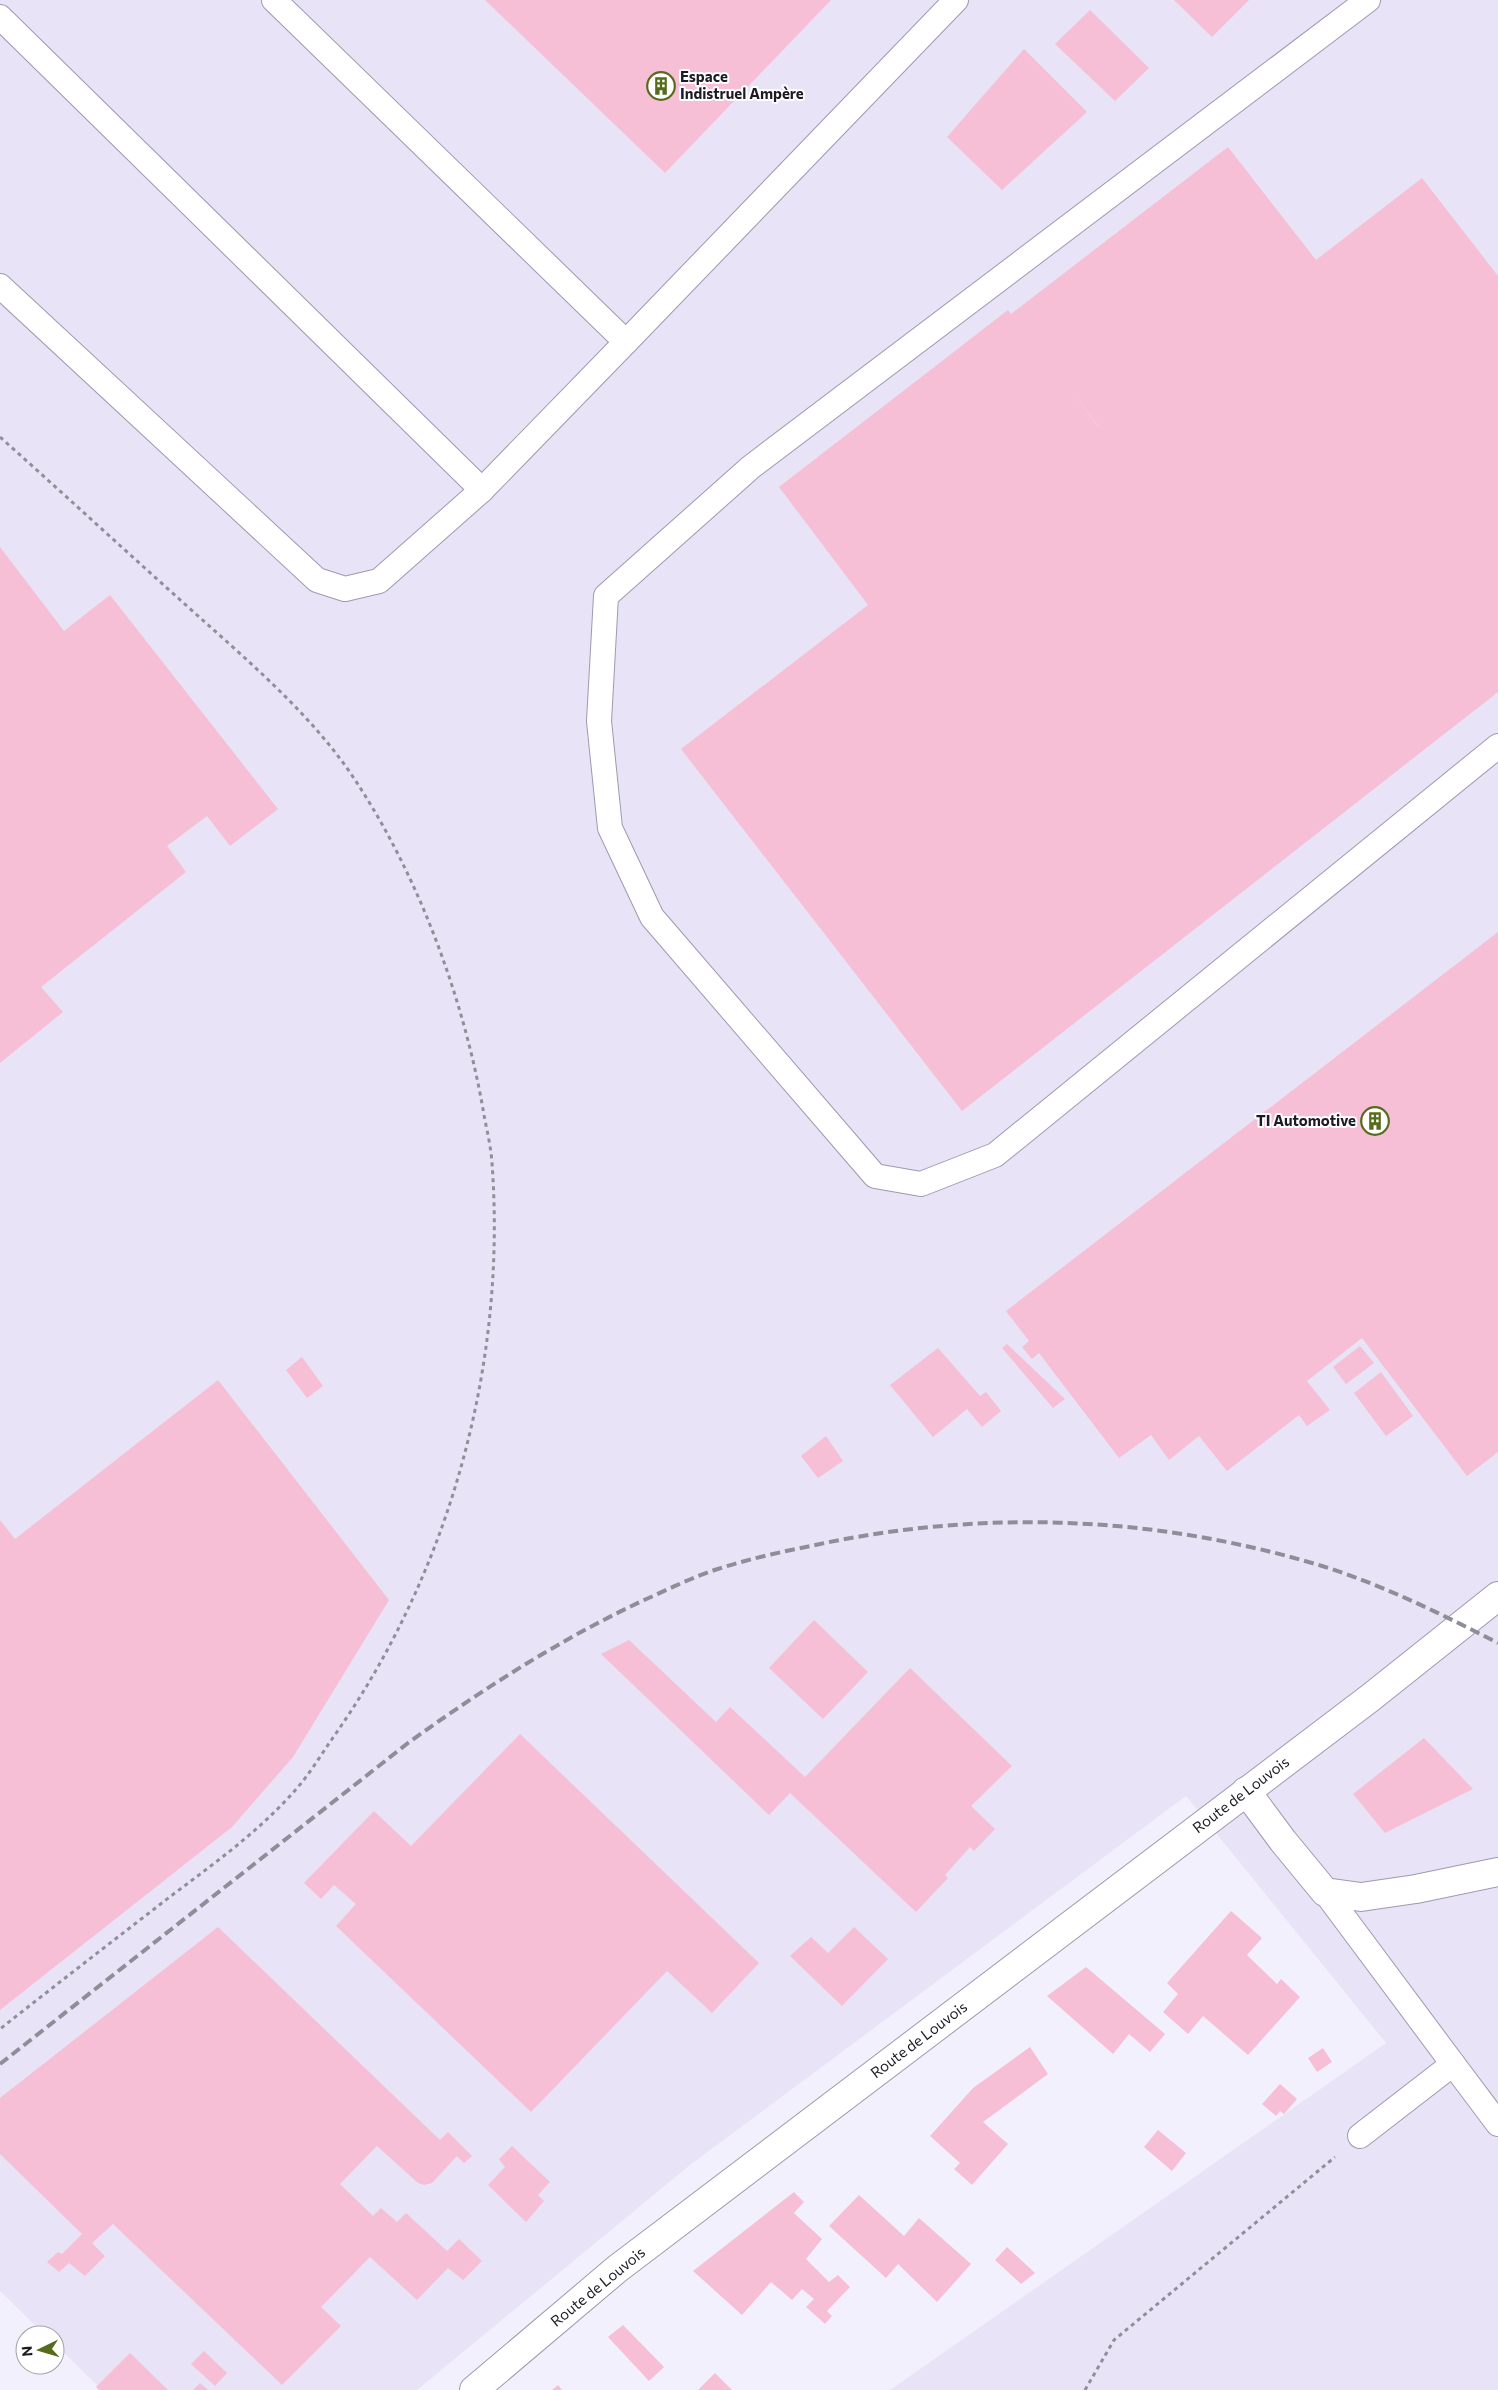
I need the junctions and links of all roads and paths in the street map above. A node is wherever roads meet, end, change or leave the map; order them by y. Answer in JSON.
{"nodes":[{"id":1,"x":274,"y":0,"type":"edge"},
{"id":2,"x":956,"y":0,"type":"edge"},
{"id":3,"x":1368,"y":0,"type":"edge"},
{"id":4,"x":0,"y":17,"type":"edge"},
{"id":5,"x":0,"y":286,"type":"edge"},
{"id":6,"x":626,"y":342,"type":"junction"},
{"id":7,"x":0,"y":437,"type":"edge"},
{"id":8,"x":482,"y":490,"type":"junction"},
{"id":9,"x":1498,"y":746,"type":"edge"},
{"id":10,"x":1498,"y":1596,"type":"edge"},
{"id":11,"x":1246,"y":1791,"type":"junction"},
{"id":12,"x":1498,"y":1872,"type":"edge"},
{"id":13,"x":1325,"y":1892,"type":"junction"},
{"id":14,"x":0,"y":2028,"type":"edge"},
{"id":15,"x":1453,"y":2064,"type":"junction"},
{"id":16,"x":1498,"y":2124,"type":"edge"},
{"id":17,"x":1360,"y":2136,"type":"joint"},
{"id":18,"x":474,"y":2390,"type":"edge"},
{"id":19,"x":1085,"y":2390,"type":"edge"}],
"edges":[{"from":1,"to":6,"type":"lane"},
{"from":2,"to":6,"type":"lane"},
{"from":3,"to":9,"type":"lane"},
{"from":4,"to":8,"type":"lane"},
{"from":5,"to":8,"type":"lane"},
{"from":6,"to":8,"type":"lane"},
{"from":7,"to":14,"type":"path"},
{"from":10,"to":11,"type":"street","name":"Route de Louvois"},
{"from":11,"to":13,"type":"street"},
{"from":11,"to":18,"type":"street","name":"Route de Louvois"},
{"from":12,"to":13,"type":"street"},
{"from":13,"to":15,"type":"lane"},
{"from":15,"to":16,"type":"lane"},
{"from":15,"to":17,"type":"lane"},
{"from":17,"to":19,"type":"path"}]}
